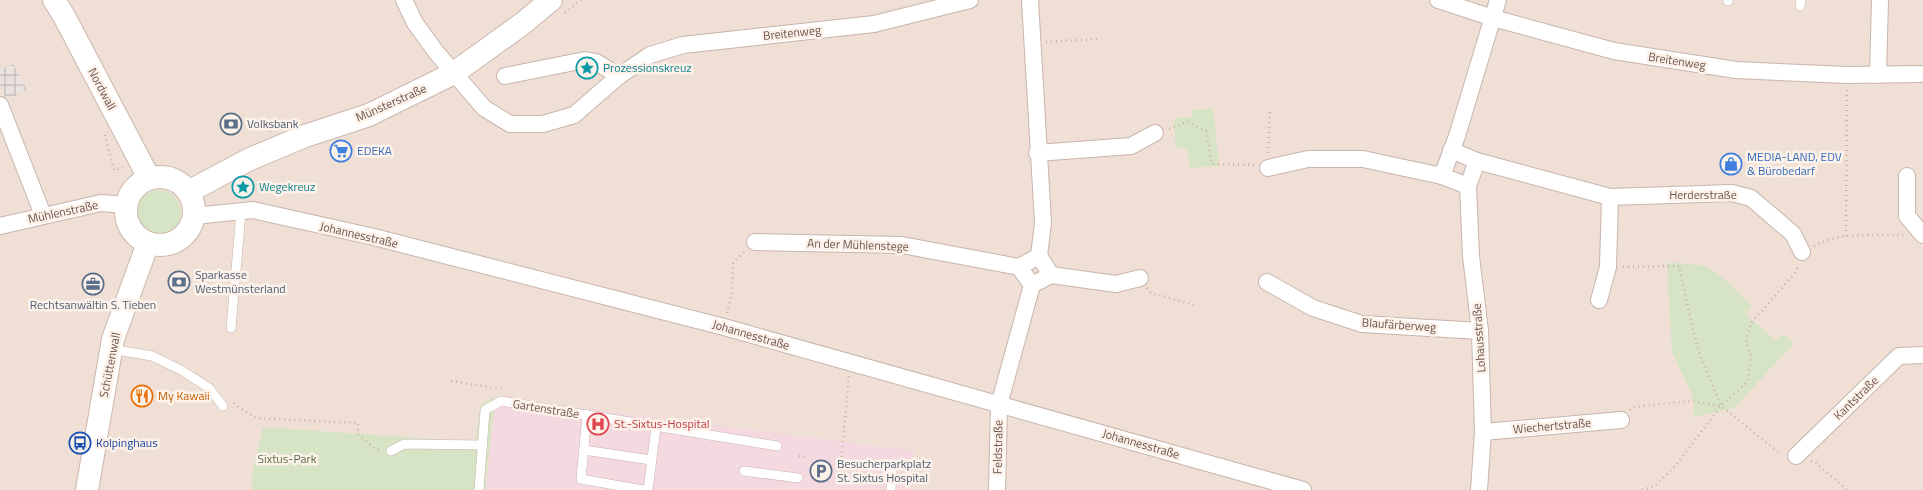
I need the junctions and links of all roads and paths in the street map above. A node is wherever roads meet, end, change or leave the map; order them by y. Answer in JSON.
{"nodes":[{"id":1,"x":54,"y":0,"type":"edge"},
{"id":2,"x":404,"y":0,"type":"edge"},
{"id":3,"x":551,"y":0,"type":"edge"},
{"id":4,"x":970,"y":0,"type":"edge"},
{"id":5,"x":1030,"y":0,"type":"edge"},
{"id":6,"x":1438,"y":0,"type":"edge"},
{"id":7,"x":1498,"y":0,"type":"edge"},
{"id":8,"x":1880,"y":0,"type":"edge"},
{"id":9,"x":1493,"y":18,"type":"junction"},
{"id":10,"x":1099,"y":39,"type":"dead end"},
{"id":11,"x":1032,"y":42,"type":"junction"},
{"id":12,"x":454,"y":73,"type":"junction"},
{"id":13,"x":1923,"y":74,"type":"edge"},
{"id":14,"x":1847,"y":75,"type":"junction"},
{"id":15,"x":1878,"y":75,"type":"junction"},
{"id":16,"x":505,"y":76,"type":"dead end"},
{"id":17,"x":620,"y":76,"type":"junction"},
{"id":18,"x":0,"y":105,"type":"edge"},
{"id":19,"x":1270,"y":109,"type":"dead end"},
{"id":20,"x":1155,"y":133,"type":"joint"},
{"id":21,"x":1451,"y":150,"type":"junction"},
{"id":22,"x":1037,"y":153,"type":"junction"},
{"id":23,"x":1478,"y":160,"type":"junction"},
{"id":24,"x":1268,"y":168,"type":"junction"},
{"id":25,"x":1442,"y":176,"type":"junction"},
{"id":26,"x":1907,"y":176,"type":"dead end"},
{"id":27,"x":149,"y":178,"type":"junction"},
{"id":28,"x":1468,"y":186,"type":"junction"},
{"id":29,"x":188,"y":192,"type":"junction"},
{"id":30,"x":1610,"y":197,"type":"junction"},
{"id":31,"x":126,"y":205,"type":"junction"},
{"id":32,"x":241,"y":212,"type":"junction"},
{"id":33,"x":43,"y":216,"type":"junction"},
{"id":34,"x":194,"y":216,"type":"junction"},
{"id":35,"x":0,"y":226,"type":"edge"},
{"id":36,"x":1915,"y":235,"type":"edge"},
{"id":37,"x":1846,"y":237,"type":"junction"},
{"id":38,"x":755,"y":242,"type":"joint"},
{"id":39,"x":148,"y":243,"type":"junction"},
{"id":40,"x":1802,"y":252,"type":"junction"},
{"id":41,"x":1040,"y":256,"type":"junction"},
{"id":42,"x":1020,"y":267,"type":"junction"},
{"id":43,"x":1608,"y":267,"type":"junction"},
{"id":44,"x":1051,"y":275,"type":"junction"},
{"id":45,"x":1140,"y":278,"type":"joint"},
{"id":46,"x":1268,"y":282,"type":"dead end"},
{"id":47,"x":1032,"y":285,"type":"junction"},
{"id":48,"x":1599,"y":300,"type":"dead end"},
{"id":49,"x":1194,"y":305,"type":"dead end"},
{"id":50,"x":724,"y":327,"type":"junction"},
{"id":51,"x":231,"y":328,"type":"dead end"},
{"id":52,"x":1480,"y":331,"type":"junction"},
{"id":53,"x":111,"y":349,"type":"junction"},
{"id":54,"x":1923,"y":354,"type":"edge"},
{"id":55,"x":851,"y":363,"type":"junction"},
{"id":56,"x":451,"y":381,"type":"dead end"},
{"id":57,"x":501,"y":389,"type":"dead end"},
{"id":58,"x":999,"y":405,"type":"junction"},
{"id":59,"x":223,"y":406,"type":"dead end"},
{"id":60,"x":1721,"y":406,"type":"junction"},
{"id":61,"x":587,"y":415,"type":"junction"},
{"id":62,"x":272,"y":419,"type":"dead end"},
{"id":63,"x":1621,"y":420,"type":"joint"},
{"id":64,"x":656,"y":427,"type":"junction"},
{"id":65,"x":1483,"y":432,"type":"junction"},
{"id":66,"x":483,"y":445,"type":"junction"},
{"id":67,"x":777,"y":446,"type":"dead end"},
{"id":68,"x":584,"y":450,"type":"junction"},
{"id":69,"x":391,"y":451,"type":"joint"},
{"id":70,"x":799,"y":456,"type":"dead end"},
{"id":71,"x":1796,"y":456,"type":"junction"},
{"id":72,"x":806,"y":457,"type":"dead end"},
{"id":73,"x":651,"y":460,"type":"junction"},
{"id":74,"x":840,"y":462,"type":"dead end"},
{"id":75,"x":892,"y":469,"type":"dead end"},
{"id":76,"x":744,"y":471,"type":"dead end"},
{"id":77,"x":798,"y":478,"type":"dead end"},
{"id":78,"x":87,"y":490,"type":"edge"},
{"id":79,"x":479,"y":490,"type":"edge"},
{"id":80,"x":643,"y":490,"type":"edge"},
{"id":81,"x":648,"y":490,"type":"edge"},
{"id":82,"x":890,"y":490,"type":"edge"},
{"id":83,"x":997,"y":490,"type":"edge"},
{"id":84,"x":1304,"y":490,"type":"edge"},
{"id":85,"x":1479,"y":490,"type":"edge"},
{"id":86,"x":1642,"y":490,"type":"edge"},
{"id":87,"x":1847,"y":490,"type":"edge"}],
"edges":[{"from":1,"to":27,"type":"main road","name":"Nordwall"},
{"from":2,"to":12,"type":"street","name":"Breitenweg"},
{"from":3,"to":12,"type":"main road","name":"Münsterstraße"},
{"from":4,"to":17,"type":"street","name":"Breitenweg"},
{"from":5,"to":11,"type":"street"},
{"from":6,"to":9,"type":"street","name":"Breitenweg"},
{"from":7,"to":9,"type":"street"},
{"from":8,"to":15,"type":"street"},
{"from":9,"to":14,"type":"street","name":"Breitenweg"},
{"from":9,"to":21,"type":"street"},
{"from":10,"to":11,"type":"path"},
{"from":11,"to":22,"type":"street"},
{"from":12,"to":17,"type":"street","name":"Breitenweg"},
{"from":12,"to":29,"type":"main road","name":"Münsterstraße"},
{"from":13,"to":15,"type":"street","name":"Breitenweg"},
{"from":14,"to":15,"type":"street","name":"Breitenweg"},
{"from":14,"to":37,"type":"path"},
{"from":16,"to":17,"type":"street"},
{"from":18,"to":33,"type":"street"},
{"from":19,"to":24,"type":"path"},
{"from":20,"to":22,"type":"street"},
{"from":20,"to":24,"type":"path"},
{"from":21,"to":23,"type":"street"},
{"from":21,"to":25,"type":"street"},
{"from":22,"to":41,"type":"street"},
{"from":23,"to":28,"type":"street","name":"Lohausstraße"},
{"from":23,"to":30,"type":"street","name":"Herderstraße"},
{"from":24,"to":25,"type":"street"},
{"from":25,"to":28,"type":"street"},
{"from":26,"to":36,"type":"street"},
{"from":27,"to":29,"type":"main road"},
{"from":27,"to":31,"type":"main road"},
{"from":28,"to":52,"type":"street","name":"Lohausstraße"},
{"from":29,"to":34,"type":"main road"},
{"from":30,"to":40,"type":"street","name":"Herderstraße"},
{"from":30,"to":43,"type":"street"},
{"from":31,"to":33,"type":"street","name":"Mühlenstraße"},
{"from":31,"to":39,"type":"main road"},
{"from":32,"to":34,"type":"street","name":"Johannesstraße"},
{"from":32,"to":50,"type":"street","name":"Johannesstraße"},
{"from":32,"to":51,"type":"lane"},
{"from":33,"to":35,"type":"street","name":"Mühlenstraße"},
{"from":34,"to":39,"type":"main road"},
{"from":36,"to":37,"type":"path"},
{"from":37,"to":40,"type":"path"},
{"from":38,"to":42,"type":"street","name":"An der Mühlenstege"},
{"from":38,"to":50,"type":"path"},
{"from":39,"to":53,"type":"main road","name":"Schüttenwall"},
{"from":40,"to":60,"type":"path"},
{"from":41,"to":42,"type":"street"},
{"from":41,"to":44,"type":"street"},
{"from":42,"to":47,"type":"street"},
{"from":43,"to":48,"type":"street"},
{"from":43,"to":60,"type":"path"},
{"from":44,"to":45,"type":"street"},
{"from":44,"to":47,"type":"street"},
{"from":45,"to":49,"type":"path"},
{"from":46,"to":52,"type":"street","name":"Blaufärberweg"},
{"from":47,"to":58,"type":"street"},
{"from":50,"to":55,"type":"street","name":"Johannesstraße"},
{"from":52,"to":65,"type":"street","name":"Lohausstraße"},
{"from":53,"to":59,"type":"lane"},
{"from":53,"to":78,"type":"main road","name":"Schüttenwall"},
{"from":54,"to":71,"type":"street","name":"Kantstraße"},
{"from":55,"to":58,"type":"street","name":"Johannesstraße"},
{"from":55,"to":74,"type":"path"},
{"from":56,"to":57,"type":"path"},
{"from":58,"to":83,"type":"street","name":"Feldstraße"},
{"from":58,"to":84,"type":"street","name":"Johannesstraße"},
{"from":60,"to":63,"type":"path"},
{"from":60,"to":71,"type":"path"},
{"from":60,"to":86,"type":"path"},
{"from":61,"to":64,"type":"lane","name":"Gartenstraße"},
{"from":61,"to":66,"type":"lane","name":"Gartenstraße"},
{"from":61,"to":68,"type":"lane"},
{"from":62,"to":69,"type":"path"},
{"from":63,"to":65,"type":"street","name":"Wiechertstraße"},
{"from":64,"to":67,"type":"lane","name":"Gartenstraße"},
{"from":64,"to":73,"type":"lane"},
{"from":65,"to":85,"type":"street","name":"Lohausstraße"},
{"from":66,"to":69,"type":"lane"},
{"from":66,"to":79,"type":"lane","name":"Gartenstraße"},
{"from":68,"to":73,"type":"lane"},
{"from":68,"to":80,"type":"lane"},
{"from":70,"to":72,"type":"path"},
{"from":71,"to":87,"type":"path"},
{"from":73,"to":81,"type":"lane"},
{"from":75,"to":82,"type":"lane"},
{"from":76,"to":77,"type":"lane"}]}
